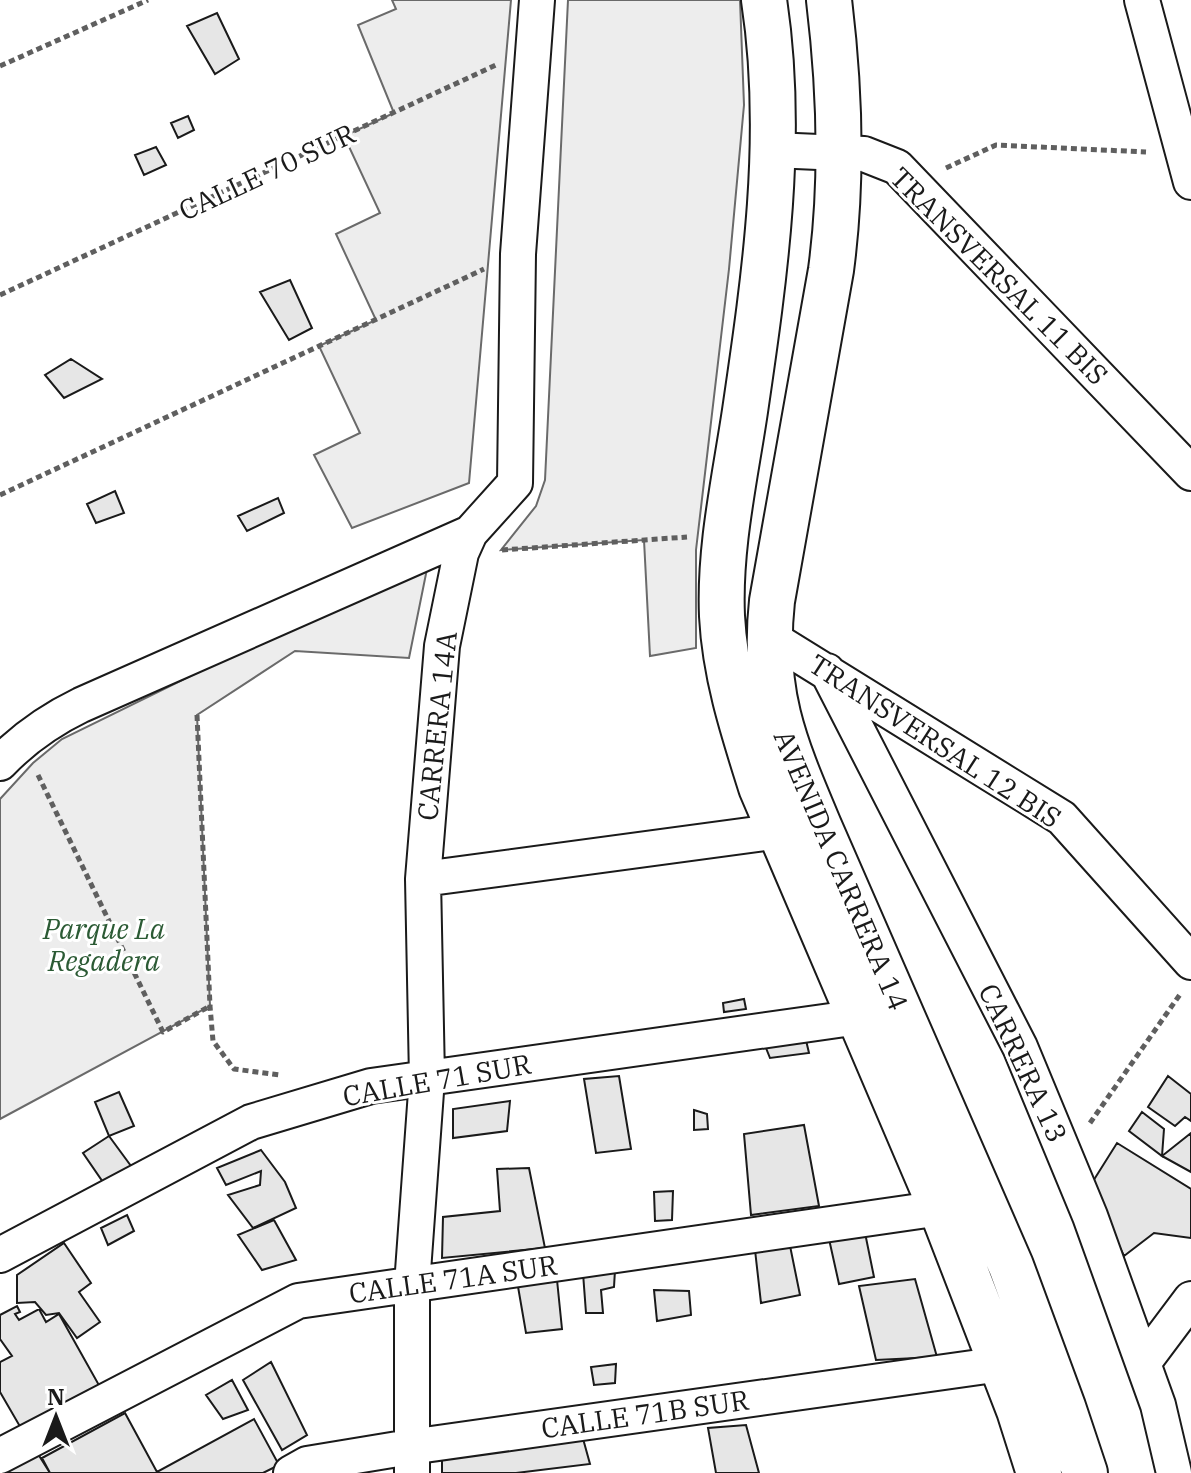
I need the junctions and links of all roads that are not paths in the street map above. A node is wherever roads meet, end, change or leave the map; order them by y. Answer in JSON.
{"nodes":[{"id":1,"x":537,"y":0,"type":"edge"},
{"id":2,"x":764,"y":0,"type":"edge"},
{"id":3,"x":829,"y":0,"type":"edge"},
{"id":4,"x":1142,"y":0,"type":"edge"},
{"id":5,"x":773,"y":150,"type":"junction"},
{"id":6,"x":839,"y":153,"type":"junction"},
{"id":7,"x":1188,"y":164,"type":"edge"},
{"id":8,"x":1191,"y":473,"type":"edge"},
{"id":9,"x":465,"y":543,"type":"junction"},
{"id":10,"x":768,"y":636,"type":"junction"},
{"id":11,"x":827,"y":671,"type":"junction"},
{"id":12,"x":11,"y":753,"type":"edge"},
{"id":13,"x":780,"y":831,"type":"junction"},
{"id":14,"x":423,"y":879,"type":"junction"},
{"id":15,"x":1187,"y":977,"type":"edge"},
{"id":16,"x":859,"y":1017,"type":"junction"},
{"id":17,"x":427,"y":1078,"type":"junction"},
{"id":18,"x":941,"y":1208,"type":"junction"},
{"id":19,"x":0,"y":1255,"type":"edge"},
{"id":20,"x":412,"y":1285,"type":"junction"},
{"id":21,"x":1191,"y":1299,"type":"edge"},
{"id":22,"x":1143,"y":1363,"type":"junction"},
{"id":23,"x":1001,"y":1364,"type":"junction"},
{"id":24,"x":1158,"y":1405,"type":"junction"},
{"id":25,"x":1191,"y":1429,"type":"edge"},
{"id":26,"x":0,"y":1456,"type":"edge"},
{"id":27,"x":411,"y":1460,"type":"edge"},
{"id":28,"x":291,"y":1473,"type":"edge"},
{"id":29,"x":1039,"y":1473,"type":"edge"},
{"id":30,"x":1085,"y":1473,"type":"edge"},
{"id":31,"x":1174,"y":1473,"type":"edge"}],
"edges":[{"from":1,"to":9,"type":"street"},
{"from":2,"to":5,"type":"main road","name":"AVENIDA CARRERA 14"},
{"from":3,"to":6,"type":"main road","name":"AVENIDA CARRERA 14"},
{"from":4,"to":7,"type":"street"},
{"from":5,"to":6,"type":"street","name":"TRANSVERSAL 11 BIS"},
{"from":5,"to":13,"type":"main road","name":"AVENIDA CARRERA 14"},
{"from":6,"to":8,"type":"street","name":"TRANSVERSAL 11 BIS"},
{"from":6,"to":10,"type":"main road","name":"AVENIDA CARRERA 14"},
{"from":9,"to":12,"type":"street"},
{"from":9,"to":14,"type":"street","name":"CARRERA 14A"},
{"from":10,"to":11,"type":"street","name":"TRANSVERSAL 12 BIS"},
{"from":10,"to":30,"type":"main road","name":"AVENIDA CARRERA 14"},
{"from":11,"to":15,"type":"street","name":"TRANSVERSAL 12 BIS"},
{"from":11,"to":22,"type":"street","name":"CARRERA 13"},
{"from":13,"to":14,"type":"street"},
{"from":13,"to":16,"type":"main road","name":"AVENIDA CARRERA 14"},
{"from":14,"to":17,"type":"street","name":"CARRERA 14A"},
{"from":16,"to":17,"type":"street","name":"CALLE 71 SUR"},
{"from":16,"to":18,"type":"main road","name":"AVENIDA CARRERA 14"},
{"from":17,"to":19,"type":"street","name":"CALLE 71 SUR"},
{"from":17,"to":20,"type":"street","name":"CARRERA 14A"},
{"from":18,"to":20,"type":"street","name":"CALLE 71A SUR"},
{"from":18,"to":23,"type":"main road","name":"AVENIDA CARRERA 14"},
{"from":20,"to":26,"type":"street","name":"CALLE 71A SUR"},
{"from":20,"to":27,"type":"street","name":"CARRERA 14A"},
{"from":21,"to":22,"type":"street"},
{"from":22,"to":24,"type":"street","name":"CARRERA 13"},
{"from":23,"to":27,"type":"street","name":"CALLE 71B SUR"},
{"from":23,"to":29,"type":"main road","name":"AVENIDA CARRERA 14"},
{"from":24,"to":25,"type":"street"},
{"from":24,"to":31,"type":"street","name":"CARRERA 13"},
{"from":27,"to":28,"type":"street","name":"CALLE 71B SUR"}]}
